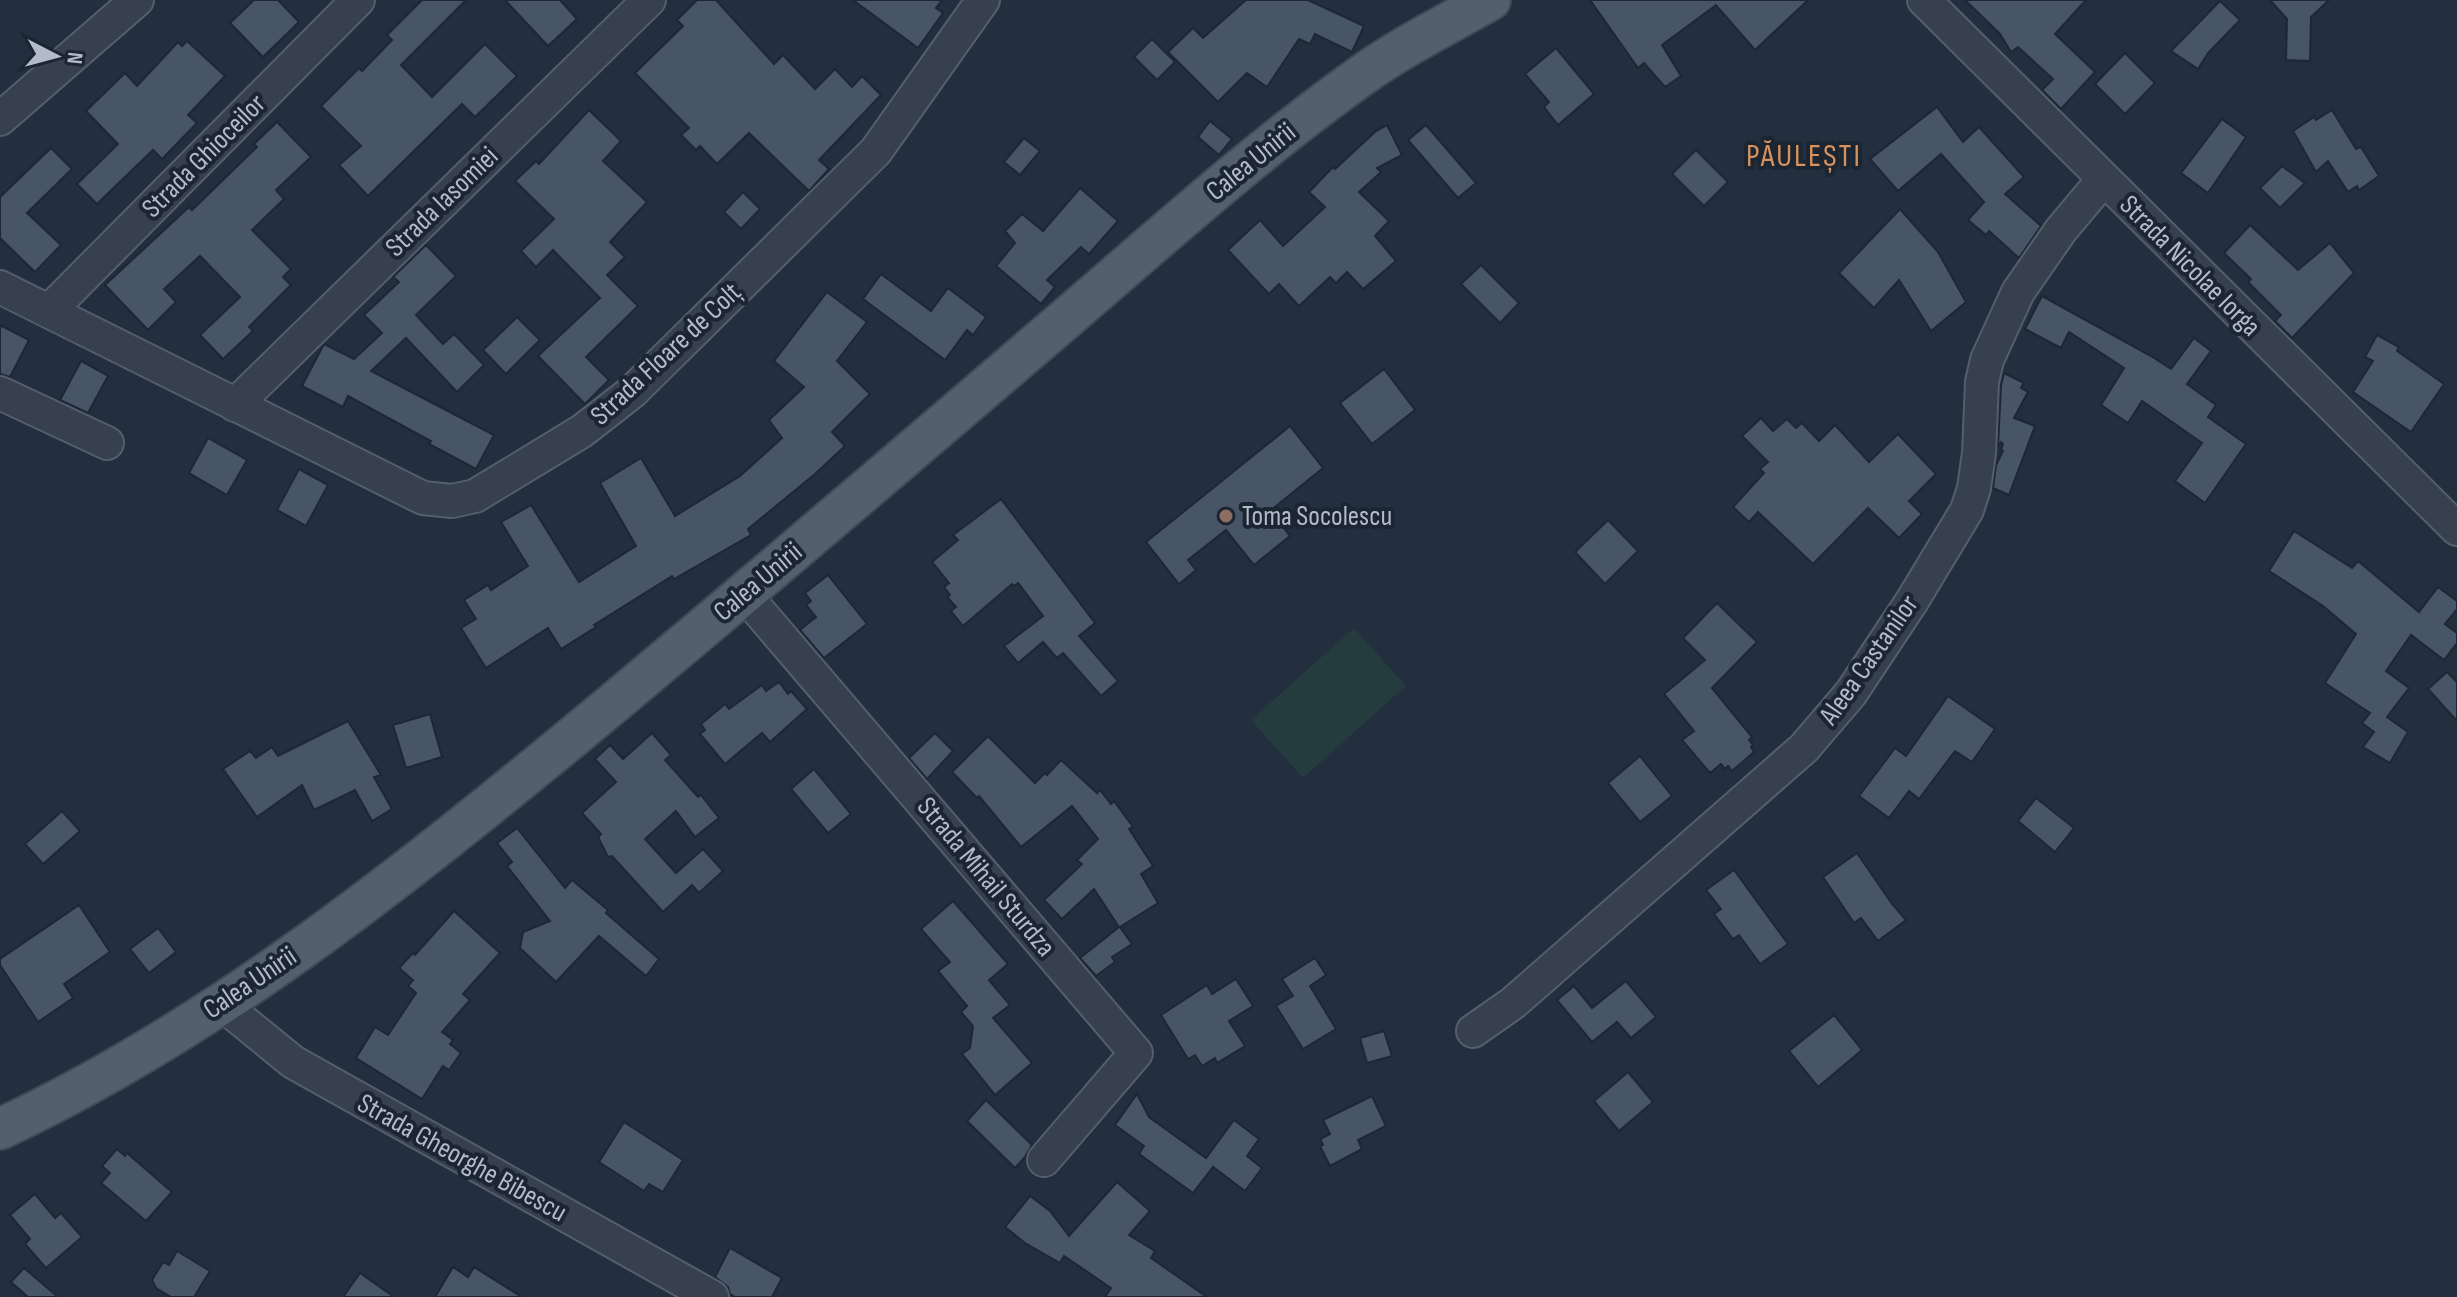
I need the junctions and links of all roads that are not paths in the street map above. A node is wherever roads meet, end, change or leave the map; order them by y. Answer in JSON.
{"nodes":[{"id":1,"x":137,"y":0,"type":"edge"},
{"id":2,"x":358,"y":0,"type":"edge"},
{"id":3,"x":649,"y":0,"type":"edge"},
{"id":4,"x":983,"y":0,"type":"edge"},
{"id":5,"x":1490,"y":0,"type":"edge"},
{"id":6,"x":1924,"y":0,"type":"edge"},
{"id":7,"x":0,"y":119,"type":"edge"},
{"id":8,"x":2103,"y":180,"type":"junction"},
{"id":9,"x":0,"y":287,"type":"edge"},
{"id":10,"x":49,"y":311,"type":"junction"},
{"id":11,"x":0,"y":393,"type":"edge"},
{"id":12,"x":235,"y":405,"type":"junction"},
{"id":13,"x":107,"y":443,"type":"dead end"},
{"id":14,"x":2457,"y":529,"type":"edge"},
{"id":15,"x":745,"y":595,"type":"junction"},
{"id":16,"x":222,"y":1004,"type":"junction"},
{"id":17,"x":1473,"y":1031,"type":"dead end"},
{"id":18,"x":0,"y":1129,"type":"edge"},
{"id":19,"x":1044,"y":1160,"type":"dead end"},
{"id":20,"x":712,"y":1297,"type":"edge"}],
"edges":[{"from":1,"to":7,"type":"street"},
{"from":2,"to":10,"type":"street","name":"Strada Ghioceilor"},
{"from":3,"to":12,"type":"street","name":"Strada Iasomiei"},
{"from":4,"to":12,"type":"street","name":"Strada Floare de Colț"},
{"from":5,"to":15,"type":"main road","name":"Calea Unirii"},
{"from":6,"to":8,"type":"street","name":"Strada Nicolae Iorga"},
{"from":8,"to":14,"type":"street","name":"Strada Nicolae Iorga"},
{"from":8,"to":17,"type":"street","name":"Aleea Castanilor"},
{"from":9,"to":10,"type":"street","name":"Strada Floare de Colț"},
{"from":10,"to":12,"type":"street","name":"Strada Floare de Colț"},
{"from":11,"to":13,"type":"street"},
{"from":15,"to":16,"type":"main road","name":"Calea Unirii"},
{"from":15,"to":19,"type":"street","name":"Strada Mihail Sturdza"},
{"from":16,"to":18,"type":"main road","name":"Calea Unirii"},
{"from":16,"to":20,"type":"street","name":"Strada Gheorghe Bibescu"}]}
